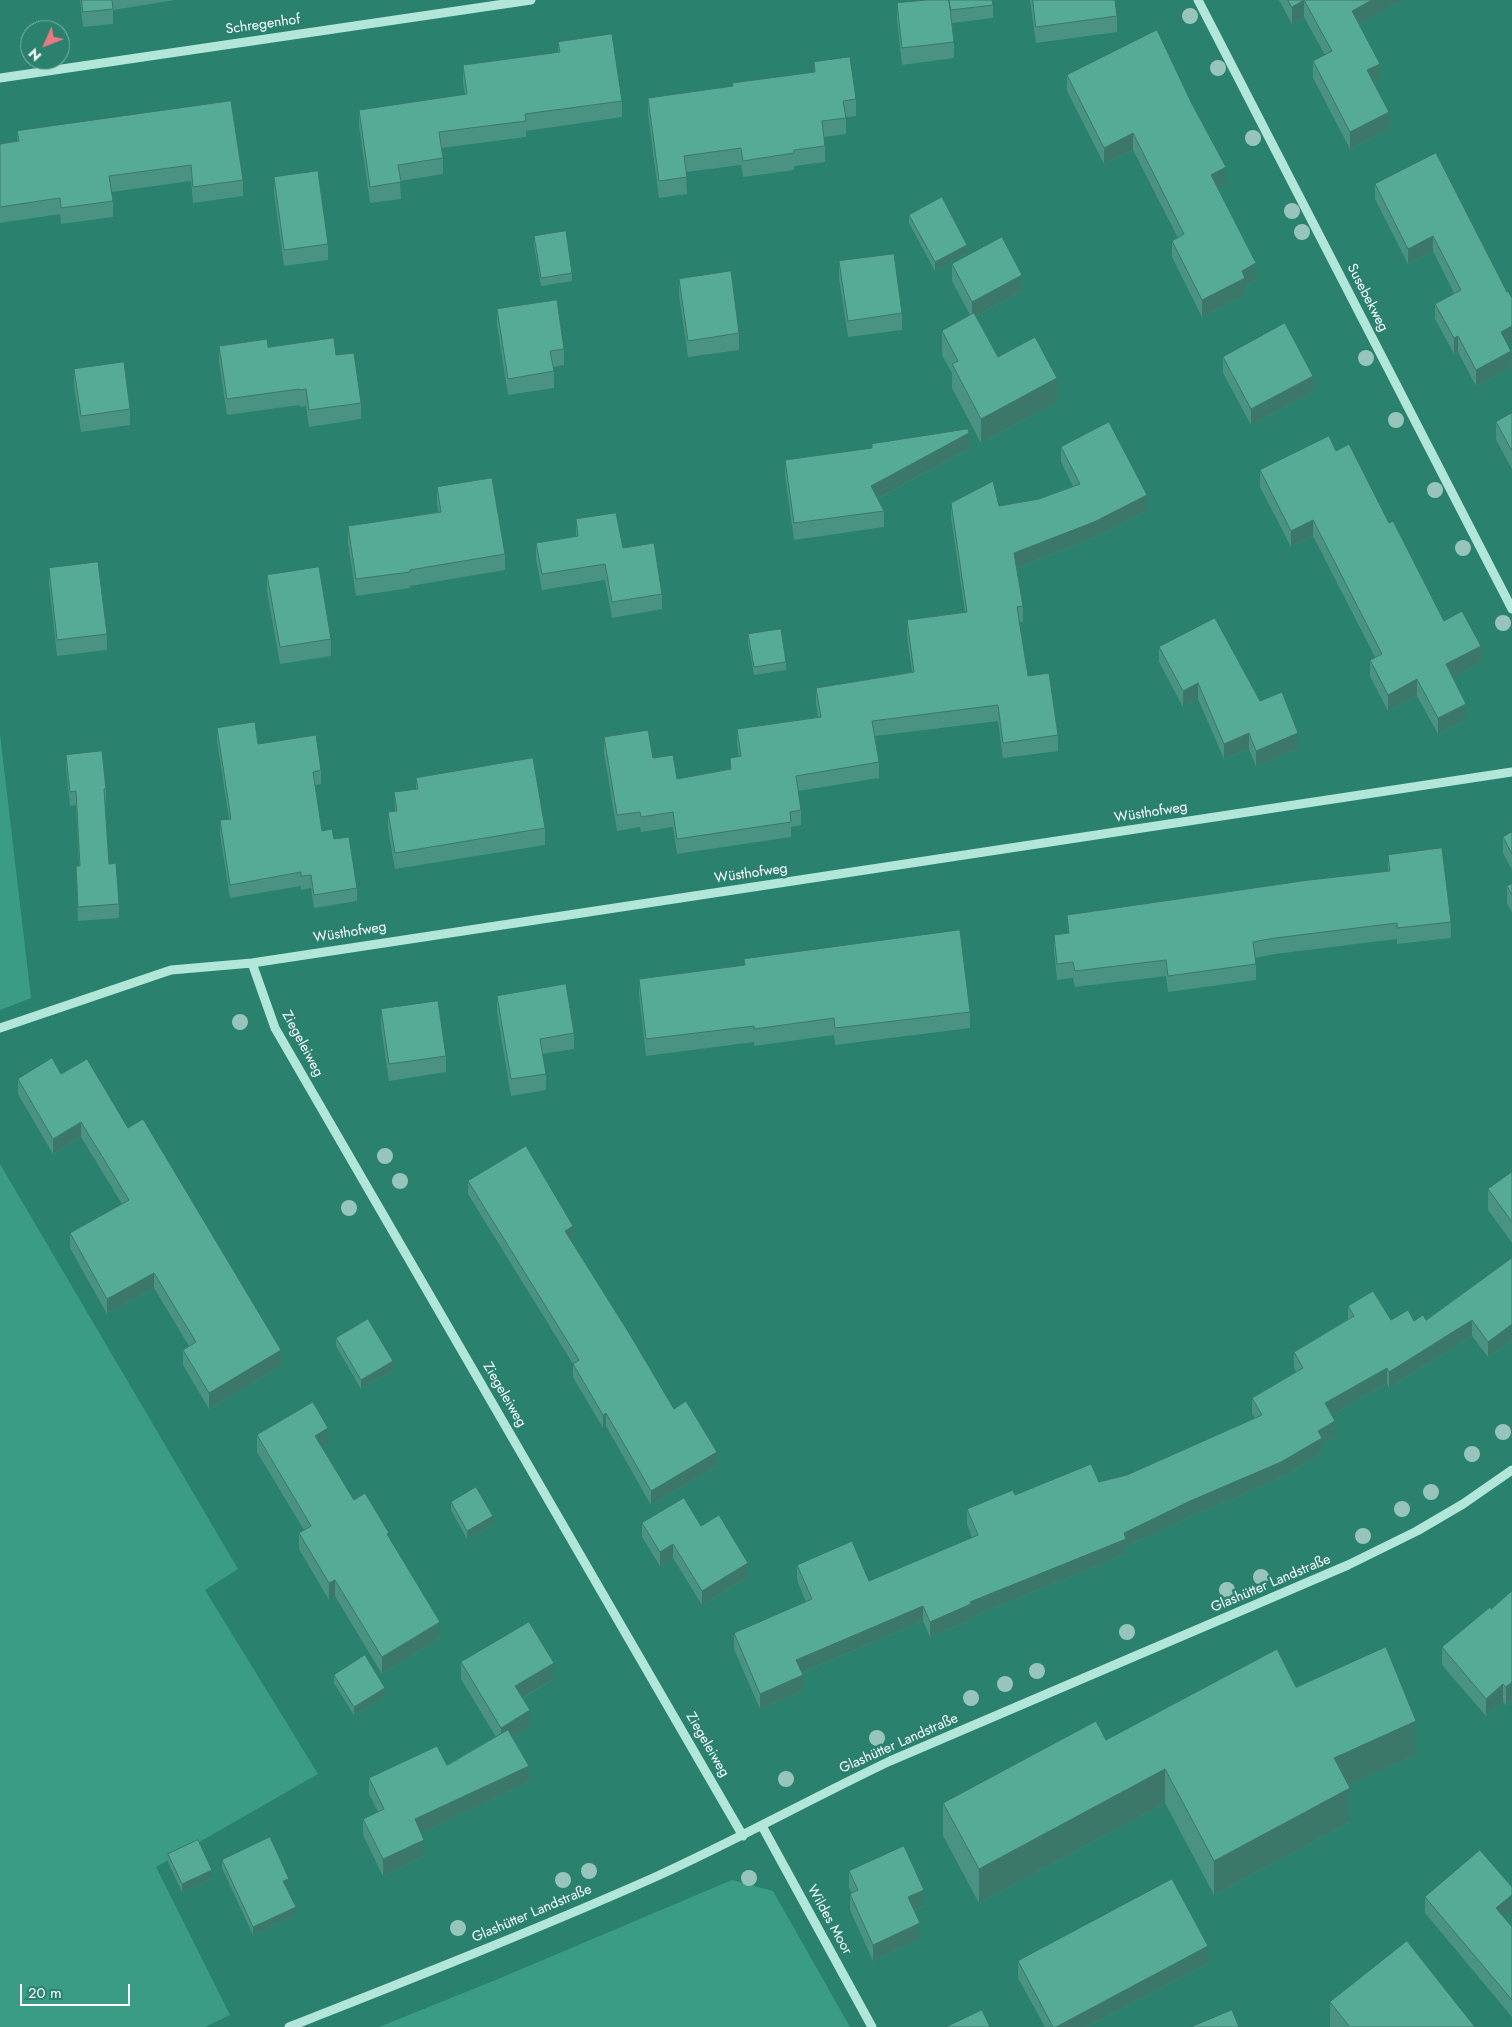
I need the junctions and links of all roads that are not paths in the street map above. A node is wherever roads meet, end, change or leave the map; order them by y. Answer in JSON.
{"nodes":[{"id":1,"x":531,"y":0,"type":"edge"},
{"id":2,"x":1198,"y":0,"type":"edge"},
{"id":3,"x":0,"y":78,"type":"edge"},
{"id":4,"x":1512,"y":609,"type":"edge"},
{"id":5,"x":1512,"y":772,"type":"edge"},
{"id":6,"x":252,"y":963,"type":"junction"},
{"id":7,"x":0,"y":1028,"type":"edge"},
{"id":8,"x":1512,"y":1470,"type":"edge"},
{"id":9,"x":762,"y":1826,"type":"junction"},
{"id":10,"x":743,"y":1836,"type":"junction"},
{"id":11,"x":289,"y":2027,"type":"edge"},
{"id":12,"x":872,"y":2027,"type":"edge"}],
"edges":[{"from":1,"to":3,"type":"street","name":"Schregenhof"},
{"from":2,"to":4,"type":"street","name":"Susebekweg"},
{"from":5,"to":6,"type":"street","name":"Wüsthofweg"},
{"from":6,"to":7,"type":"street","name":"Wüsthofweg"},
{"from":6,"to":10,"type":"street","name":"Ziegeleiweg"},
{"from":8,"to":9,"type":"street","name":"Glashütter Landstraße"},
{"from":9,"to":10,"type":"street","name":"Glashütter Landstraße"},
{"from":9,"to":12,"type":"street","name":"Wildes Moor"},
{"from":10,"to":11,"type":"street","name":"Glashütter Landstraße"}]}
